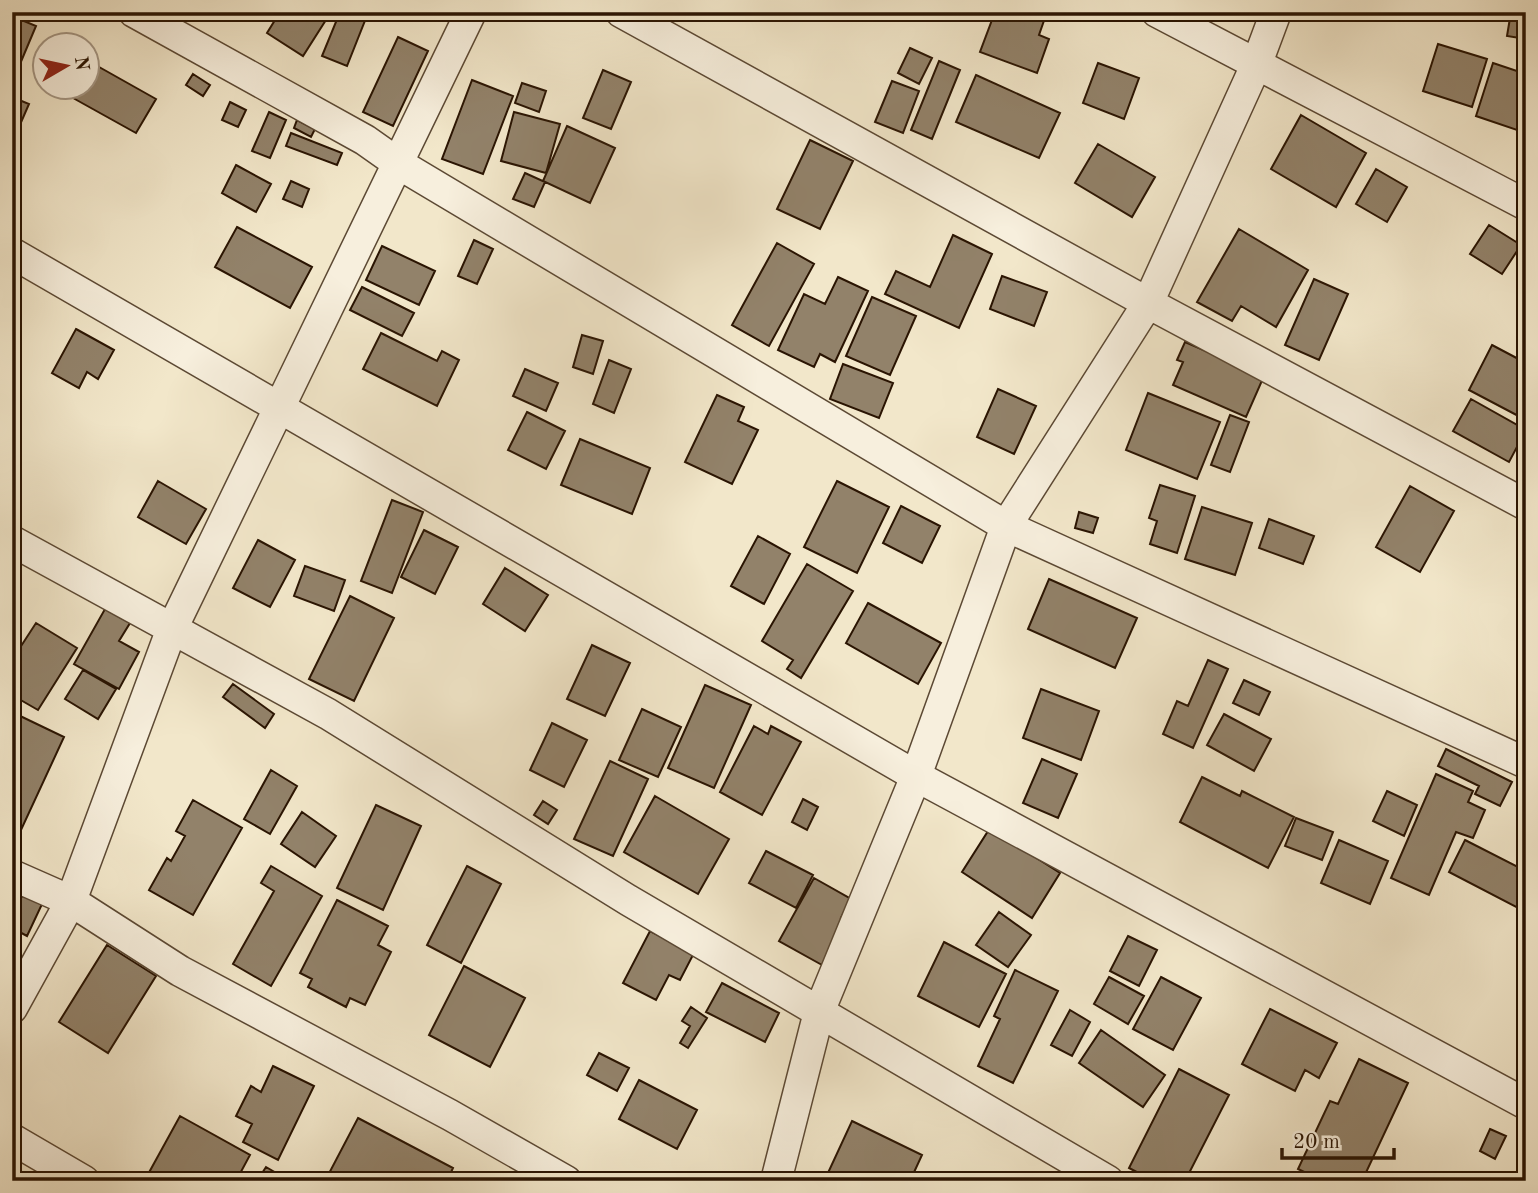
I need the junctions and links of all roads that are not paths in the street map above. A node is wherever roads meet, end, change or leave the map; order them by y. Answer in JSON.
{"nodes":[{"id":1,"x":134,"y":12,"type":"edge"},
{"id":2,"x":471,"y":12,"type":"edge"},
{"id":3,"x":621,"y":12,"type":"edge"},
{"id":4,"x":1157,"y":12,"type":"edge"},
{"id":5,"x":1276,"y":12,"type":"edge"},
{"id":6,"x":1257,"y":63,"type":"junction"},
{"id":7,"x":399,"y":164,"type":"junction"},
{"id":8,"x":1526,"y":205,"type":"edge"},
{"id":9,"x":12,"y":253,"type":"edge"},
{"id":10,"x":1148,"y":303,"type":"junction"},
{"id":11,"x":280,"y":409,"type":"junction"},
{"id":12,"x":1526,"y":505,"type":"edge"},
{"id":13,"x":1006,"y":527,"type":"junction"},
{"id":14,"x":12,"y":541,"type":"edge"},
{"id":15,"x":171,"y":631,"type":"junction"},
{"id":16,"x":1526,"y":763,"type":"edge"},
{"id":17,"x":916,"y":776,"type":"junction"},
{"id":18,"x":12,"y":875,"type":"edge"},
{"id":19,"x":71,"y":901,"type":"junction"},
{"id":20,"x":12,"y":1008,"type":"edge"},
{"id":21,"x":818,"y":1012,"type":"junction"},
{"id":22,"x":1526,"y":1104,"type":"edge"},
{"id":23,"x":12,"y":1139,"type":"edge"},
{"id":24,"x":84,"y":1181,"type":"edge"},
{"id":25,"x":566,"y":1181,"type":"edge"},
{"id":26,"x":776,"y":1181,"type":"edge"},
{"id":27,"x":1108,"y":1181,"type":"edge"}],
"edges":[{"from":1,"to":7,"type":"street"},
{"from":2,"to":7,"type":"street"},
{"from":3,"to":10,"type":"street"},
{"from":4,"to":6,"type":"street"},
{"from":5,"to":6,"type":"street"},
{"from":6,"to":8,"type":"street"},
{"from":6,"to":10,"type":"street"},
{"from":7,"to":11,"type":"street"},
{"from":7,"to":13,"type":"street"},
{"from":9,"to":11,"type":"street"},
{"from":10,"to":12,"type":"street"},
{"from":10,"to":13,"type":"street"},
{"from":11,"to":15,"type":"street"},
{"from":11,"to":17,"type":"street"},
{"from":13,"to":16,"type":"street"},
{"from":13,"to":17,"type":"street"},
{"from":14,"to":15,"type":"street"},
{"from":15,"to":19,"type":"street"},
{"from":15,"to":21,"type":"street"},
{"from":17,"to":21,"type":"street"},
{"from":17,"to":22,"type":"street"},
{"from":18,"to":19,"type":"street"},
{"from":19,"to":20,"type":"street"},
{"from":19,"to":25,"type":"street"},
{"from":21,"to":26,"type":"street"},
{"from":21,"to":27,"type":"street"},
{"from":23,"to":24,"type":"street"}]}
